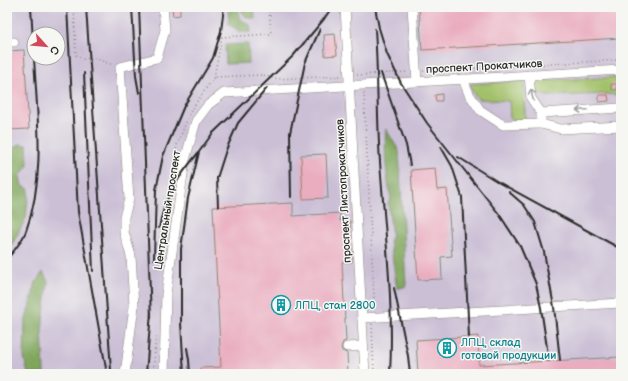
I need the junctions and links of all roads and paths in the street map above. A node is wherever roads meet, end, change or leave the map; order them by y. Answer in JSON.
{"nodes":[{"id":1,"x":74,"y":7,"type":"edge"},
{"id":2,"x":163,"y":7,"type":"edge"},
{"id":3,"x":269,"y":7,"type":"edge"},
{"id":4,"x":345,"y":7,"type":"edge"},
{"id":5,"x":412,"y":7,"type":"edge"},
{"id":6,"x":621,"y":60,"type":"edge"},
{"id":7,"x":120,"y":67,"type":"junction"},
{"id":8,"x":621,"y":70,"type":"edge"},
{"id":9,"x":416,"y":72,"type":"junction"},
{"id":10,"x":349,"y":75,"type":"junction"},
{"id":11,"x":529,"y":75,"type":"junction"},
{"id":12,"x":214,"y":78,"type":"dead end"},
{"id":13,"x":275,"y":79,"type":"dead end"},
{"id":14,"x":463,"y":79,"type":"junction"},
{"id":15,"x":417,"y":82,"type":"junction"},
{"id":16,"x":364,"y":85,"type":"junction"},
{"id":17,"x":349,"y":86,"type":"junction"},
{"id":18,"x":621,"y":108,"type":"edge"},
{"id":19,"x":541,"y":113,"type":"junction"},
{"id":20,"x":541,"y":124,"type":"junction"},
{"id":21,"x":621,"y":126,"type":"edge"},
{"id":22,"x":621,"y":303,"type":"edge"},
{"id":23,"x":372,"y":317,"type":"junction"},
{"id":24,"x":362,"y":318,"type":"junction"},
{"id":25,"x":364,"y":346,"type":"junction"},
{"id":26,"x":347,"y":347,"type":"dead end"},
{"id":27,"x":125,"y":374,"type":"edge"},
{"id":28,"x":164,"y":374,"type":"edge"},
{"id":29,"x":365,"y":374,"type":"edge"},
{"id":30,"x":374,"y":374,"type":"edge"}],
"edges":[{"from":1,"to":7,"type":"path"},
{"from":2,"to":7,"type":"street"},
{"from":3,"to":12,"type":"path"},
{"from":4,"to":10,"type":"street","name":"проспект Листопрокатчиков"},
{"from":5,"to":9,"type":"street"},
{"from":6,"to":9,"type":"path"},
{"from":7,"to":27,"type":"street"},
{"from":8,"to":11,"type":"street","name":"проспект Прокатчиков"},
{"from":9,"to":10,"type":"path"},
{"from":9,"to":15,"type":"street"},
{"from":10,"to":13,"type":"path"},
{"from":10,"to":17,"type":"street","name":"проспект Листопрокатчиков"},
{"from":11,"to":14,"type":"street","name":"проспект Прокатчиков"},
{"from":19,"to":11,"type":"street","one_way":true},
{"from":14,"to":15,"type":"street","name":"проспект Прокатчиков"},
{"from":14,"to":20,"type":"street"},
{"from":15,"to":16,"type":"street","name":"проспект Прокатчиков"},
{"from":16,"to":17,"type":"street","name":"проспект Прокатчиков"},
{"from":16,"to":23,"type":"path"},
{"from":17,"to":24,"type":"street","name":"проспект Листопрокатчиков"},
{"from":17,"to":28,"type":"street","name":"Центральный проспект"},
{"from":18,"to":19,"type":"street","one_way":true},
{"from":19,"to":20,"type":"street"},
{"from":20,"to":21,"type":"street"},
{"from":22,"to":23,"type":"street"},
{"from":23,"to":24,"type":"street"},
{"from":23,"to":30,"type":"path"},
{"from":24,"to":25,"type":"street","name":"проспект Листопрокатчиков"},
{"from":25,"to":26,"type":"street"},
{"from":25,"to":29,"type":"street","name":"проспект Листопрокатчиков"}]}
